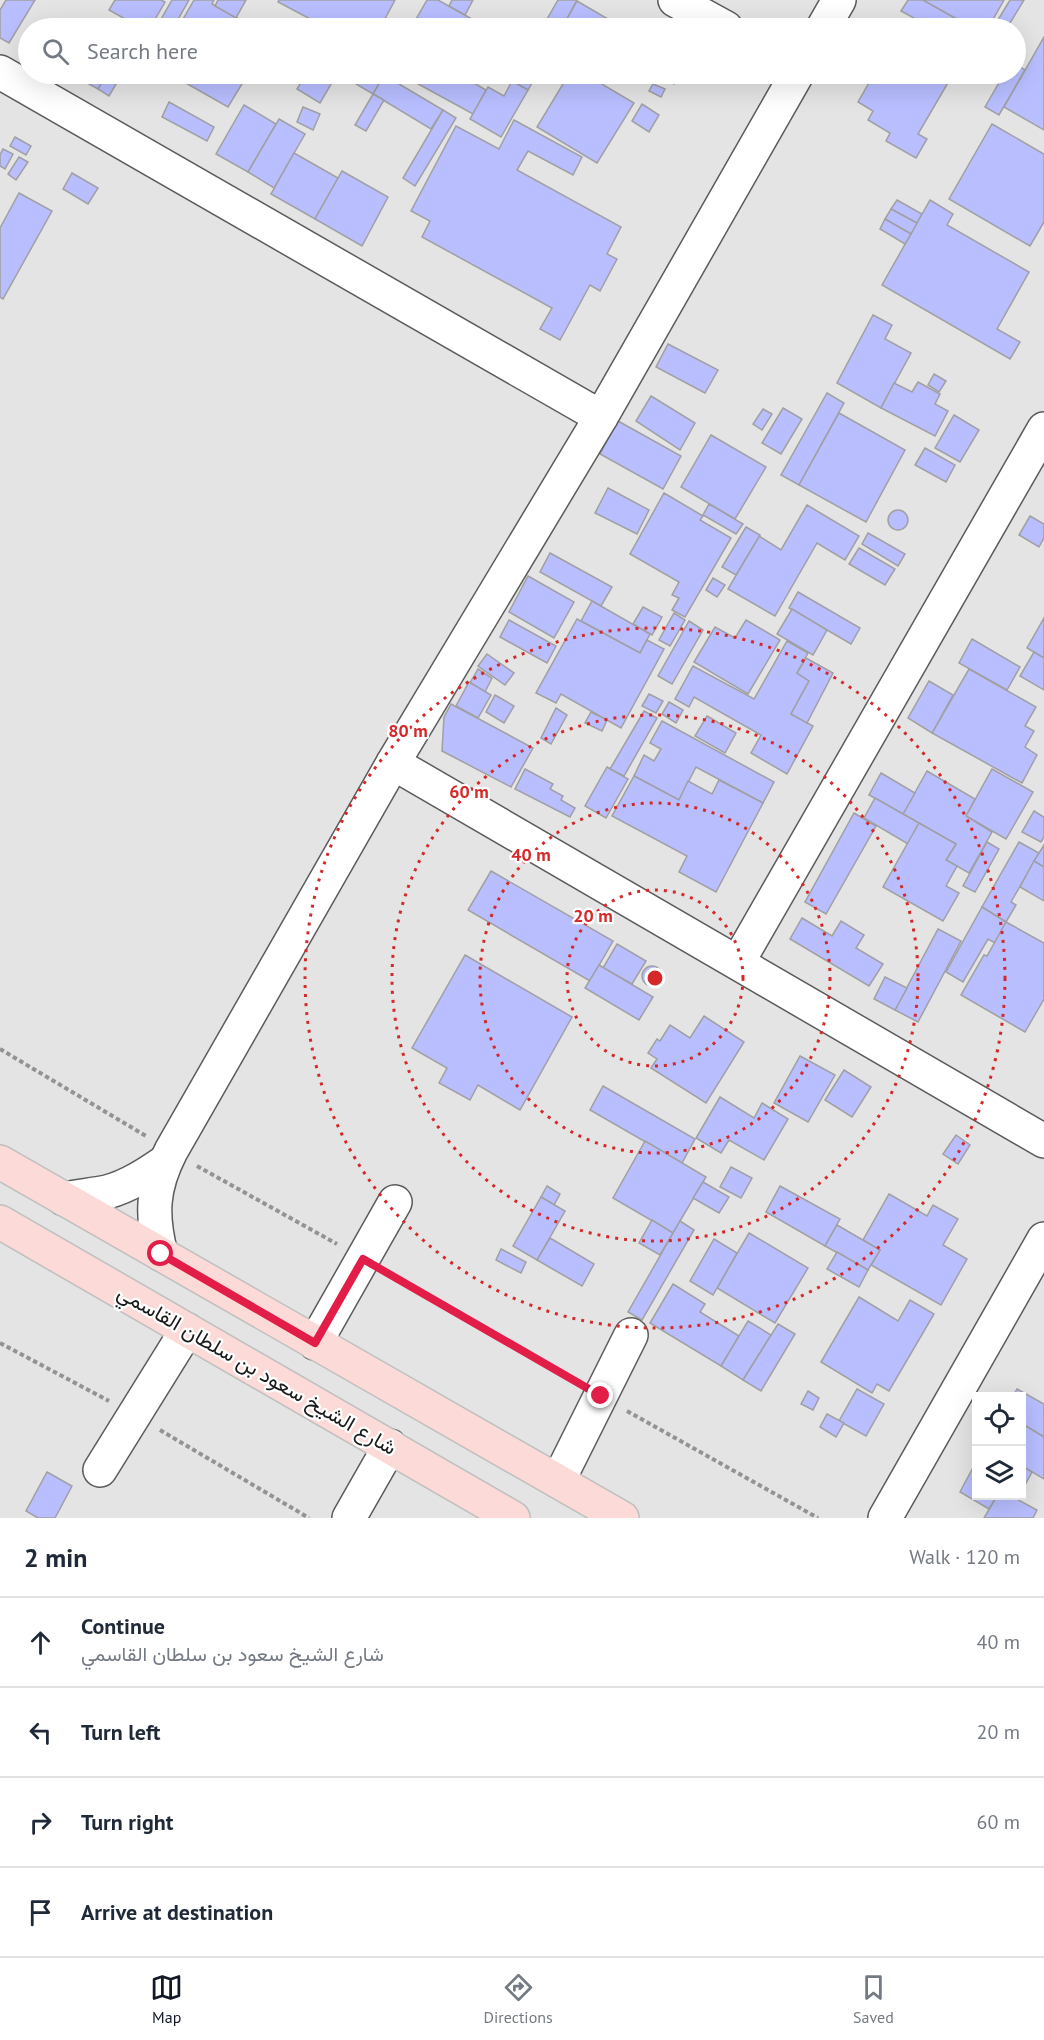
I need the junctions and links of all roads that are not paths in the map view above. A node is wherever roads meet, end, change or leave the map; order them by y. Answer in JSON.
{"nodes":[{"id":1,"x":675,"y":0,"type":"edge"},
{"id":2,"x":838,"y":0,"type":"edge"},
{"id":3,"x":708,"y":18,"type":"edge"},
{"id":4,"x":828,"y":18,"type":"edge"},
{"id":5,"x":0,"y":72,"type":"edge"},
{"id":6,"x":18,"y":82,"type":"edge"},
{"id":7,"x":21,"y":84,"type":"edge"},
{"id":8,"x":791,"y":84,"type":"edge"},
{"id":9,"x":601,"y":417,"type":"junction"},
{"id":10,"x":1044,"y":429,"type":"edge"},
{"id":11,"x":393,"y":763,"type":"junction"},
{"id":12,"x":738,"y":962,"type":"junction"},
{"id":13,"x":1044,"y":1141,"type":"edge"},
{"id":14,"x":169,"y":1156,"type":"junction"},
{"id":15,"x":0,"y":1162,"type":"edge"},
{"id":16,"x":64,"y":1199,"type":"junction"},
{"id":17,"x":395,"y":1202,"type":"dead end"},
{"id":18,"x":0,"y":1222,"type":"edge"},
{"id":19,"x":1044,"y":1239,"type":"edge"},
{"id":20,"x":161,"y":1254,"type":"junction"},
{"id":21,"x":187,"y":1330,"type":"junction"},
{"id":22,"x":631,"y":1335,"type":"dead end"},
{"id":23,"x":315,"y":1343,"type":"junction"},
{"id":24,"x":390,"y":1446,"type":"junction"},
{"id":25,"x":100,"y":1470,"type":"dead end"},
{"id":26,"x":558,"y":1481,"type":"junction"},
{"id":27,"x":349,"y":1518,"type":"edge"},
{"id":28,"x":513,"y":1518,"type":"edge"},
{"id":29,"x":622,"y":1518,"type":"edge"},
{"id":30,"x":885,"y":1518,"type":"edge"}],
"edges":[{"from":1,"to":3,"type":"street"},
{"from":2,"to":4,"type":"street"},
{"from":5,"to":6,"type":"street"},
{"from":7,"to":9,"type":"street"},
{"from":8,"to":9,"type":"street"},
{"from":9,"to":11,"type":"street"},
{"from":10,"to":12,"type":"street"},
{"from":11,"to":12,"type":"street"},
{"from":11,"to":14,"type":"street"},
{"from":12,"to":13,"type":"street"},
{"from":14,"to":16,"type":"street"},
{"from":14,"to":20,"type":"street"},
{"from":15,"to":16,"type":"main road"},
{"from":16,"to":20,"type":"main road"},
{"from":17,"to":23,"type":"street"},
{"from":18,"to":21,"type":"main road","name":"شارع الشيخ سعود بن سلطان القاسمي"},
{"from":19,"to":30,"type":"street"},
{"from":20,"to":23,"type":"main road"},
{"from":21,"to":24,"type":"main road","name":"شارع الشيخ سعود بن سلطان القاسمي"},
{"from":21,"to":25,"type":"street"},
{"from":22,"to":26,"type":"street"},
{"from":23,"to":26,"type":"main road"},
{"from":24,"to":27,"type":"street"},
{"from":24,"to":28,"type":"main road","name":"شارع الشيخ سعود بن سلطان القاسمي"},
{"from":26,"to":29,"type":"main road"}]}
